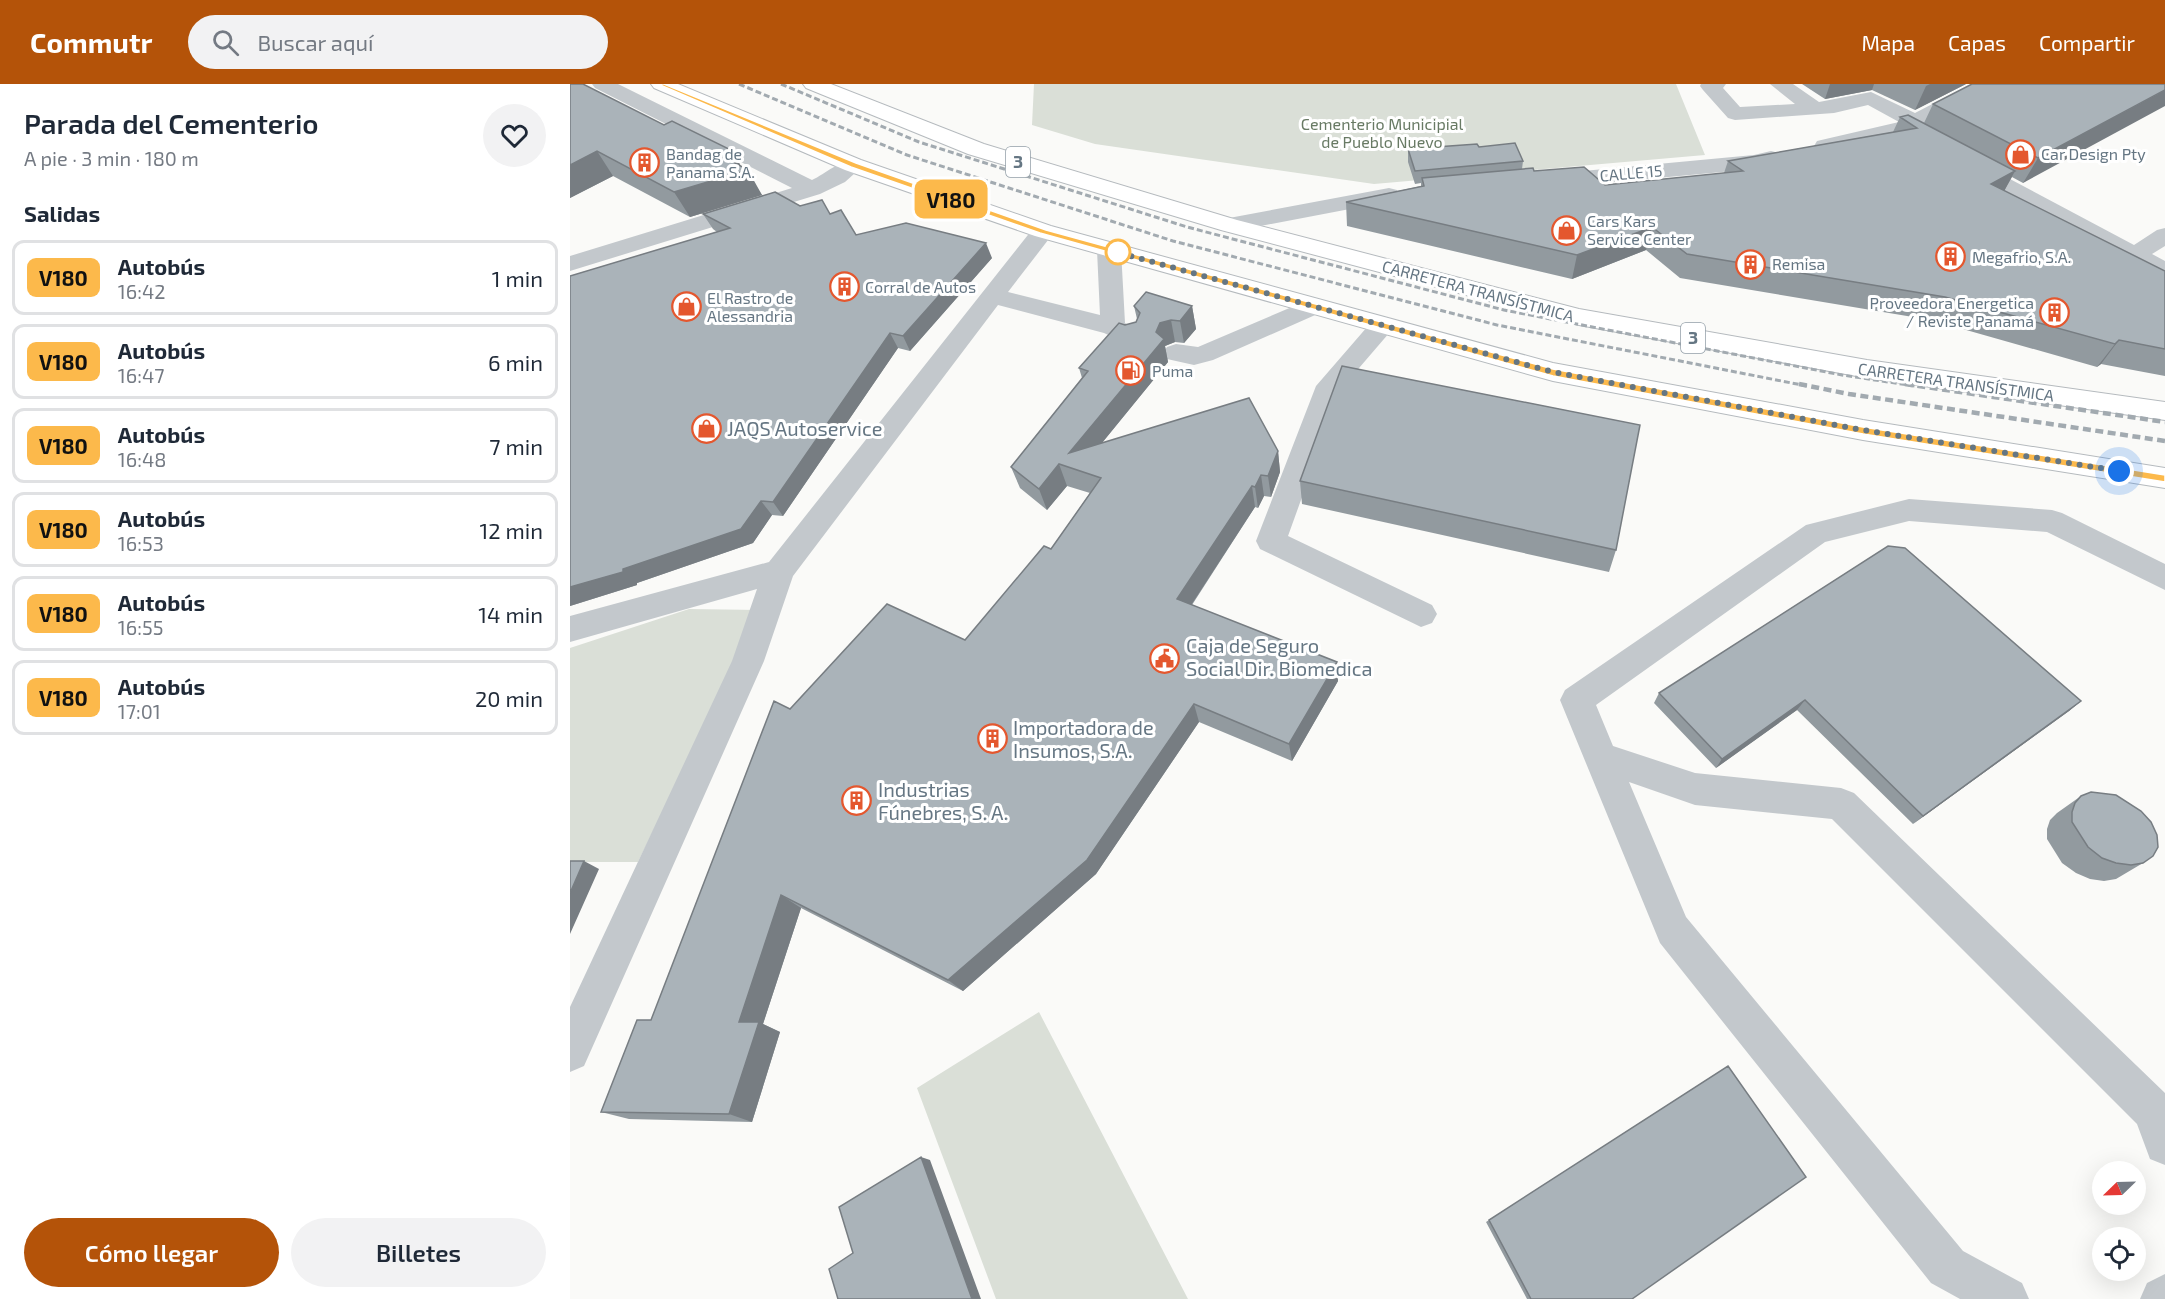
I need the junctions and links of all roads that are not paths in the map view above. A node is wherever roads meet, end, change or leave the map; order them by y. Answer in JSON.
{"nodes":[{"id":1,"x":602,"y":84,"type":"edge"},
{"id":2,"x":661,"y":84,"type":"edge"},
{"id":3,"x":813,"y":84,"type":"edge"},
{"id":4,"x":1716,"y":84,"type":"edge"},
{"id":5,"x":1780,"y":84,"type":"edge"},
{"id":6,"x":1986,"y":84,"type":"edge"},
{"id":7,"x":1816,"y":109,"type":"junction"},
{"id":8,"x":1912,"y":130,"type":"junction"},
{"id":9,"x":1952,"y":157,"type":"edge"},
{"id":10,"x":854,"y":165,"type":"junction"},
{"id":11,"x":1532,"y":182,"type":"edge"},
{"id":12,"x":812,"y":189,"type":"junction"},
{"id":13,"x":1406,"y":194,"type":"edge"},
{"id":14,"x":1229,"y":225,"type":"junction"},
{"id":15,"x":1043,"y":231,"type":"junction"},
{"id":16,"x":2165,"y":236,"type":"edge"},
{"id":17,"x":1109,"y":250,"type":"junction"},
{"id":18,"x":2135,"y":255,"type":"junction"},
{"id":19,"x":570,"y":264,"type":"edge"},
{"id":20,"x":2165,"y":271,"type":"edge"},
{"id":21,"x":992,"y":296,"type":"junction"},
{"id":22,"x":1313,"y":306,"type":"junction"},
{"id":23,"x":1383,"y":325,"type":"junction"},
{"id":24,"x":1176,"y":352,"type":"dead end"},
{"id":25,"x":2165,"y":411,"type":"edge"},
{"id":26,"x":2165,"y":478,"type":"edge"},
{"id":27,"x":779,"y":571,"type":"junction"},
{"id":28,"x":2165,"y":578,"type":"edge"},
{"id":29,"x":1420,"y":614,"type":"dead end"},
{"id":30,"x":570,"y":629,"type":"edge"},
{"id":31,"x":1601,"y":757,"type":"junction"},
{"id":32,"x":570,"y":1052,"type":"edge"},
{"id":33,"x":2165,"y":1144,"type":"edge"},
{"id":34,"x":2006,"y":1299,"type":"edge"}],
"edges":[{"from":1,"to":12,"type":"street"},
{"from":2,"to":10,"type":"main road"},
{"from":3,"to":14,"type":"main road","name":"CARRETERA TRANSÍSTMICA","number":"3"},
{"from":4,"to":7,"type":"street"},
{"from":5,"to":7,"type":"street"},
{"from":6,"to":8,"type":"street","name":"CALLE 15"},
{"from":7,"to":8,"type":"street"},
{"from":8,"to":11,"type":"street","name":"CALLE 15"},
{"from":9,"to":18,"type":"street"},
{"from":10,"to":12,"type":"street"},
{"from":10,"to":15,"type":"main road"},
{"from":12,"to":19,"type":"street"},
{"from":13,"to":14,"type":"street"},
{"from":14,"to":25,"type":"main road","name":"CARRETERA TRANSÍSTMICA","number":"3"},
{"from":15,"to":17,"type":"main road"},
{"from":15,"to":21,"type":"street"},
{"from":16,"to":18,"type":"street"},
{"from":17,"to":21,"type":"street"},
{"from":17,"to":22,"type":"main road"},
{"from":18,"to":20,"type":"street"},
{"from":21,"to":27,"type":"street"},
{"from":22,"to":23,"type":"main road"},
{"from":22,"to":24,"type":"street"},
{"from":23,"to":26,"type":"main road"},
{"from":23,"to":29,"type":"street"},
{"from":27,"to":30,"type":"street"},
{"from":27,"to":32,"type":"street"},
{"from":28,"to":31,"type":"street"},
{"from":31,"to":33,"type":"street"},
{"from":31,"to":34,"type":"street"}]}
